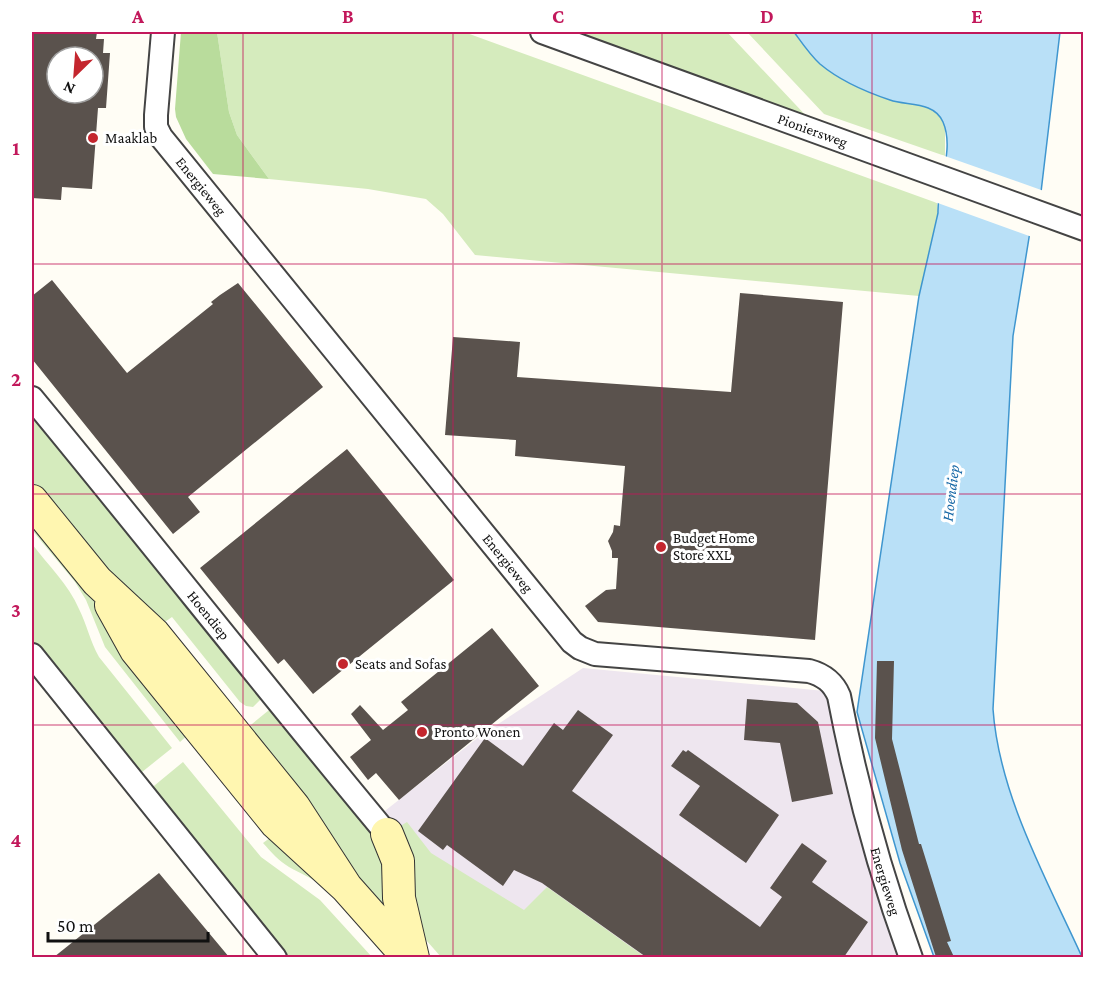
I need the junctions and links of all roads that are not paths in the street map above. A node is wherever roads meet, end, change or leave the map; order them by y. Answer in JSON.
{"nodes":[{"id":1,"x":163,"y":32,"type":"edge"},
{"id":2,"x":542,"y":32,"type":"edge"},
{"id":3,"x":1082,"y":229,"type":"edge"},
{"id":4,"x":32,"y":398,"type":"edge"},
{"id":5,"x":32,"y":501,"type":"edge"},
{"id":6,"x":32,"y":656,"type":"edge"},
{"id":7,"x":387,"y":834,"type":"joint"},
{"id":8,"x":275,"y":957,"type":"edge"},
{"id":9,"x":411,"y":957,"type":"edge"},
{"id":10,"x":911,"y":957,"type":"edge"}],
"edges":[{"from":1,"to":10,"type":"street","name":"Energieweg"},
{"from":2,"to":3,"type":"street","name":"Pioniersweg"},
{"from":4,"to":7,"type":"street","name":"Hoendiep"},
{"from":5,"to":9,"type":"main road"},
{"from":6,"to":8,"type":"street"},
{"from":7,"to":9,"type":"main road"}]}
